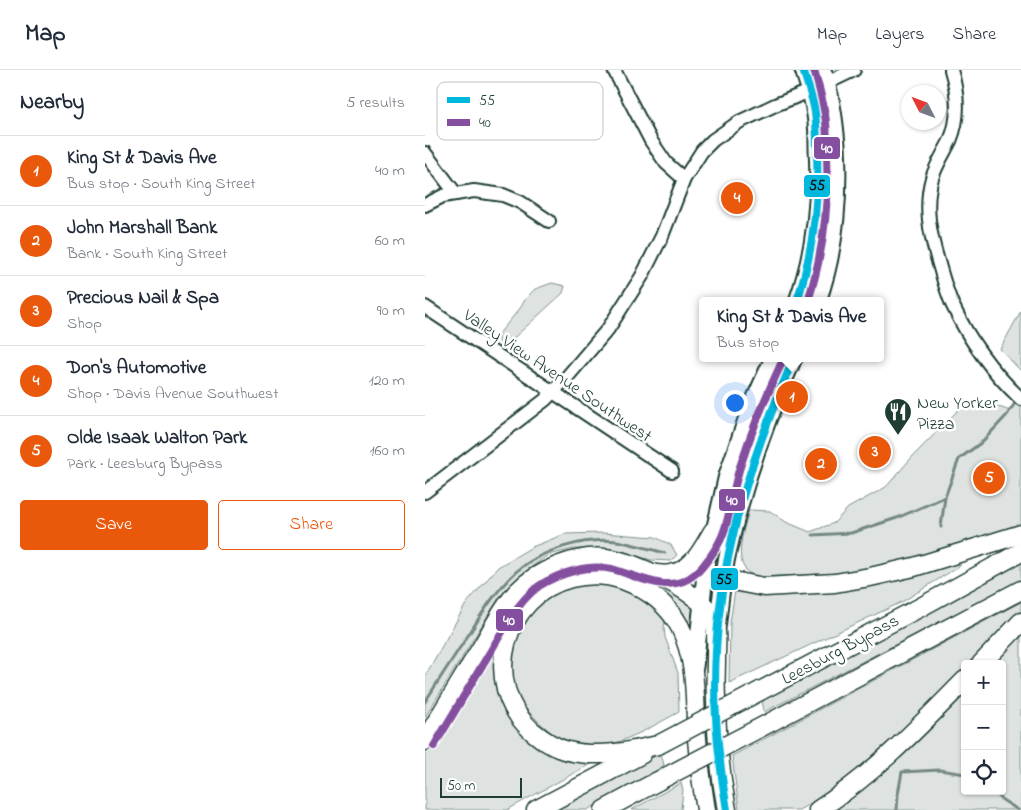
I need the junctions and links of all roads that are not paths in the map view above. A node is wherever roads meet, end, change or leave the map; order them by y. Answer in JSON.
{"nodes":[{"id":1,"x":614,"y":70,"type":"edge"},
{"id":2,"x":803,"y":70,"type":"edge"},
{"id":3,"x":854,"y":70,"type":"edge"},
{"id":4,"x":951,"y":70,"type":"edge"},
{"id":5,"x":826,"y":76,"type":"edge"},
{"id":6,"x":810,"y":91,"type":"junction"},
{"id":7,"x":425,"y":153,"type":"edge"},
{"id":8,"x":684,"y":179,"type":"junction"},
{"id":9,"x":456,"y":194,"type":"junction"},
{"id":10,"x":425,"y":205,"type":"edge"},
{"id":11,"x":549,"y":222,"type":"dead end"},
{"id":12,"x":798,"y":297,"type":"edge"},
{"id":13,"x":819,"y":297,"type":"edge"},
{"id":14,"x":425,"y":307,"type":"edge"},
{"id":15,"x":771,"y":362,"type":"edge"},
{"id":16,"x":792,"y":362,"type":"edge"},
{"id":17,"x":552,"y":392,"type":"junction"},
{"id":18,"x":1017,"y":396,"type":"edge"},
{"id":19,"x":672,"y":471,"type":"dead end"},
{"id":20,"x":425,"y":492,"type":"edge"},
{"id":21,"x":713,"y":531,"type":"junction"},
{"id":22,"x":1021,"y":534,"type":"edge"},
{"id":23,"x":1021,"y":552,"type":"edge"},
{"id":24,"x":655,"y":574,"type":"junction"},
{"id":25,"x":723,"y":579,"type":"junction"},
{"id":26,"x":1021,"y":590,"type":"edge"},
{"id":27,"x":702,"y":602,"type":"junction"},
{"id":28,"x":1021,"y":622,"type":"edge"},
{"id":29,"x":717,"y":629,"type":"junction"},
{"id":30,"x":985,"y":660,"type":"edge"},
{"id":31,"x":695,"y":678,"type":"junction"},
{"id":32,"x":961,"y":684,"type":"edge"},
{"id":33,"x":425,"y":741,"type":"edge"},
{"id":34,"x":658,"y":745,"type":"junction"},
{"id":35,"x":536,"y":810,"type":"edge"},
{"id":36,"x":604,"y":810,"type":"edge"},
{"id":37,"x":706,"y":810,"type":"edge"},
{"id":38,"x":727,"y":810,"type":"edge"},
{"id":39,"x":818,"y":810,"type":"edge"}],
"edges":[{"from":1,"to":8,"type":"street"},
{"from":2,"to":6,"type":"main road"},
{"from":3,"to":5,"type":"street"},
{"from":4,"to":18,"type":"street"},
{"from":5,"to":6,"type":"street"},
{"from":5,"to":13,"type":"main road"},
{"from":6,"to":8,"type":"street"},
{"from":6,"to":12,"type":"main road"},
{"from":7,"to":9,"type":"street"},
{"from":8,"to":17,"type":"street"},
{"from":9,"to":10,"type":"street"},
{"from":9,"to":11,"type":"street"},
{"from":14,"to":17,"type":"street","name":"Valley View Avenue Southwest"},
{"from":15,"to":21,"type":"main road"},
{"from":16,"to":25,"type":"main road"},
{"from":17,"to":19,"type":"street","name":"Valley View Avenue Southwest"},
{"from":17,"to":20,"type":"street"},
{"from":21,"to":24,"type":"highway"},
{"from":21,"to":27,"type":"main road"},
{"from":22,"to":25,"type":"highway"},
{"from":23,"to":34,"type":"highway","name":"Leesburg Bypass","bridge":true},
{"from":24,"to":27,"type":"highway"},
{"from":24,"to":33,"type":"highway"},
{"from":25,"to":29,"type":"main road"},
{"from":26,"to":36,"type":"highway","name":"Leesburg Bypass","bridge":true},
{"from":27,"to":29,"type":"highway"},
{"from":27,"to":31,"type":"main road"},
{"from":28,"to":30,"type":"highway"},
{"from":29,"to":38,"type":"highway"},
{"from":31,"to":34,"type":"highway"},
{"from":31,"to":37,"type":"highway"},
{"from":32,"to":39,"type":"highway"},
{"from":34,"to":35,"type":"highway"}]}
